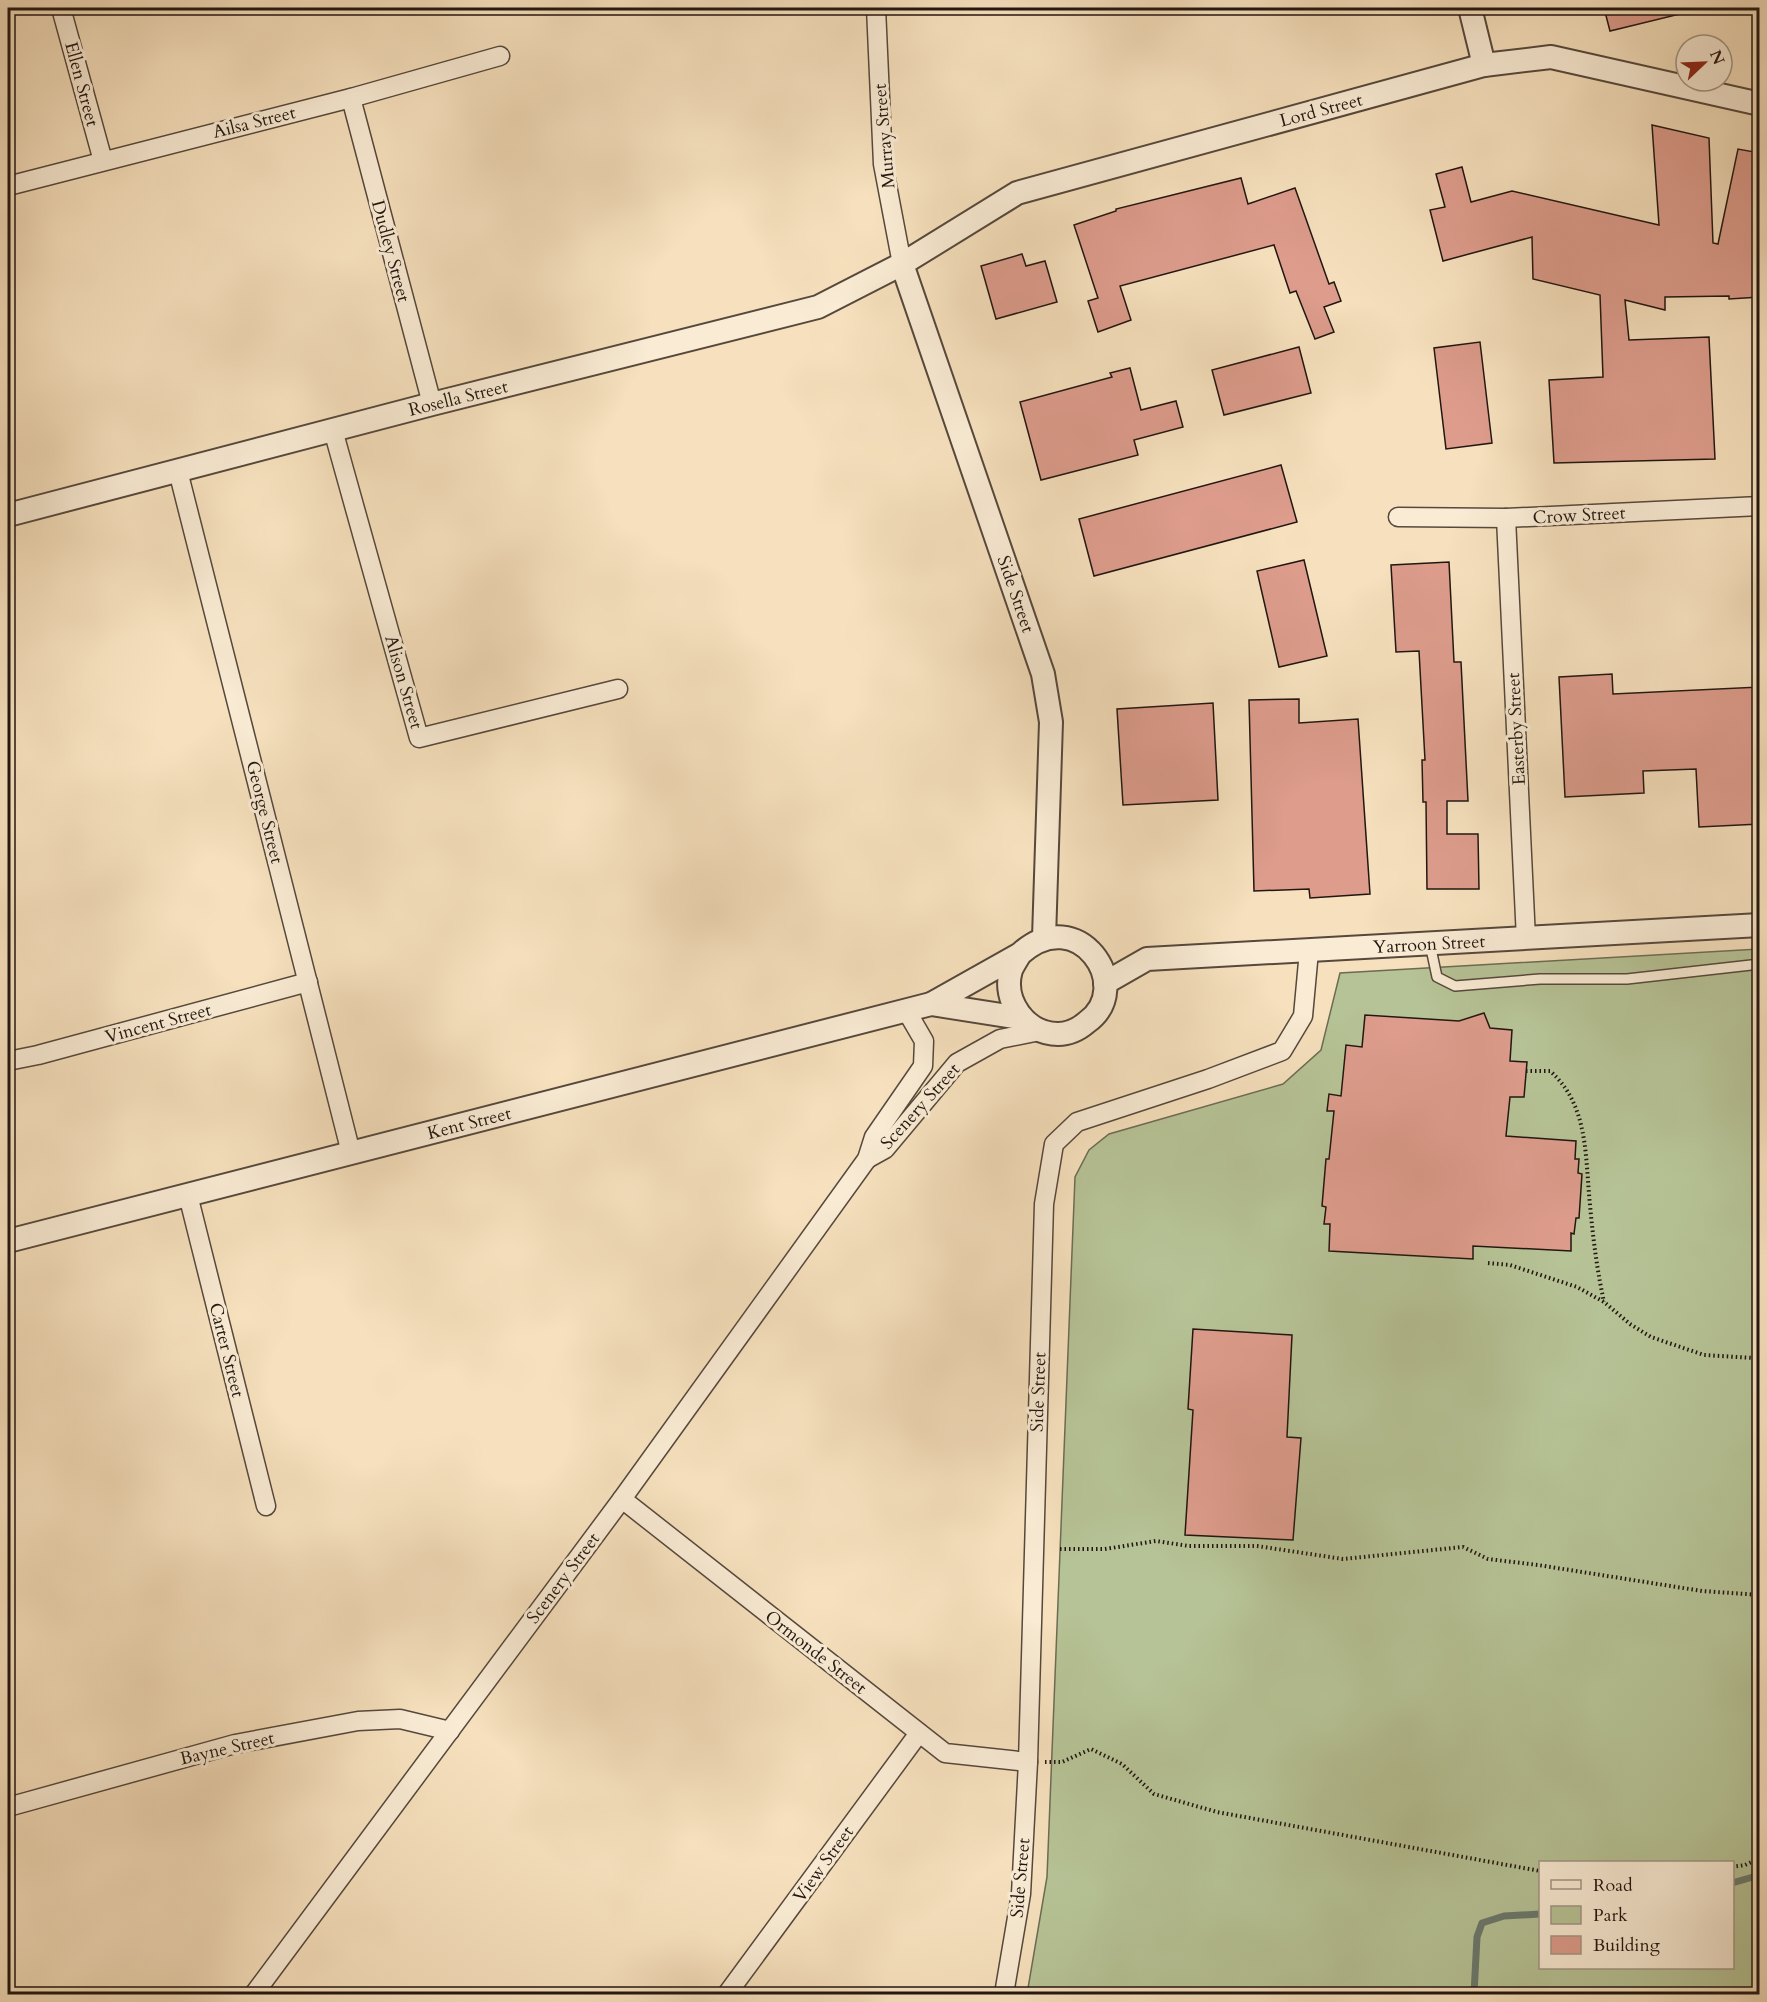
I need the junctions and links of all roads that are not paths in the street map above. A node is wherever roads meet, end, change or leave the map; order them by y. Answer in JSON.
{"nodes":[{"id":1,"x":61,"y":8,"type":"edge"},
{"id":2,"x":876,"y":8,"type":"edge"},
{"id":3,"x":1470,"y":8,"type":"edge"},
{"id":4,"x":500,"y":56,"type":"dead end"},
{"id":5,"x":1484,"y":65,"type":"junction"},
{"id":6,"x":351,"y":98,"type":"junction"},
{"id":7,"x":1760,"y":104,"type":"edge"},
{"id":8,"x":103,"y":161,"type":"junction"},
{"id":9,"x":8,"y":186,"type":"edge"},
{"id":10,"x":902,"y":264,"type":"junction"},
{"id":11,"x":432,"y":404,"type":"junction"},
{"id":12,"x":333,"y":430,"type":"junction"},
{"id":13,"x":178,"y":471,"type":"junction"},
{"id":14,"x":1760,"y":506,"type":"edge"},
{"id":15,"x":8,"y":515,"type":"edge"},
{"id":16,"x":1398,"y":518,"type":"dead end"},
{"id":17,"x":1506,"y":518,"type":"junction"},
{"id":18,"x":618,"y":689,"type":"dead end"},
{"id":19,"x":1760,"y":925,"type":"edge"},
{"id":20,"x":1044,"y":938,"type":"junction"},
{"id":21,"x":1526,"y":939,"type":"junction"},
{"id":22,"x":1430,"y":945,"type":"junction"},
{"id":23,"x":1309,"y":951,"type":"junction"},
{"id":24,"x":1020,"y":954,"type":"junction"},
{"id":25,"x":1760,"y":964,"type":"edge"},
{"id":26,"x":308,"y":982,"type":"junction"},
{"id":27,"x":1105,"y":983,"type":"junction"},
{"id":28,"x":931,"y":1004,"type":"junction"},
{"id":29,"x":906,"y":1010,"type":"junction"},
{"id":30,"x":1021,"y":1018,"type":"junction"},
{"id":31,"x":1040,"y":1031,"type":"junction"},
{"id":32,"x":8,"y":1061,"type":"edge"},
{"id":33,"x":351,"y":1153,"type":"junction"},
{"id":34,"x":867,"y":1159,"type":"junction"},
{"id":35,"x":188,"y":1195,"type":"junction"},
{"id":36,"x":8,"y":1241,"type":"edge"},
{"id":37,"x":622,"y":1499,"type":"junction"},
{"id":38,"x":266,"y":1506,"type":"dead end"},
{"id":39,"x":450,"y":1731,"type":"junction"},
{"id":40,"x":919,"y":1733,"type":"junction"},
{"id":41,"x":1028,"y":1762,"type":"junction"},
{"id":42,"x":8,"y":1807,"type":"edge"},
{"id":43,"x":254,"y":1995,"type":"edge"},
{"id":44,"x":727,"y":1995,"type":"edge"},
{"id":45,"x":1004,"y":1995,"type":"edge"}],
"edges":[{"from":1,"to":8,"type":"street","name":"Ellen Street"},
{"from":2,"to":10,"type":"street","name":"Murray Street"},
{"from":3,"to":5,"type":"street"},
{"from":4,"to":6,"type":"street","name":"Ailsa Street"},
{"from":5,"to":7,"type":"street","name":"Lord Street"},
{"from":5,"to":10,"type":"street","name":"Lord Street"},
{"from":6,"to":8,"type":"street","name":"Ailsa Street"},
{"from":6,"to":11,"type":"street","name":"Dudley Street"},
{"from":8,"to":9,"type":"street","name":"Ailsa Street"},
{"from":10,"to":11,"type":"street","name":"Rosella Street"},
{"from":10,"to":20,"type":"street","name":"Side Street"},
{"from":11,"to":12,"type":"street","name":"Rosella Street"},
{"from":12,"to":13,"type":"street","name":"Rosella Street"},
{"from":12,"to":18,"type":"street","name":"Alison Street"},
{"from":13,"to":15,"type":"street","name":"Rosella Street"},
{"from":13,"to":26,"type":"street","name":"George Street"},
{"from":14,"to":17,"type":"street","name":"Crow Street"},
{"from":16,"to":17,"type":"street","name":"Crow Street"},
{"from":17,"to":21,"type":"street","name":"Easterby Street"},
{"from":19,"to":21,"type":"street","name":"Yarroon Street"},
{"from":20,"to":24,"type":"street"},
{"from":20,"to":27,"type":"street"},
{"from":21,"to":22,"type":"street","name":"Yarroon Street"},
{"from":22,"to":23,"type":"street","name":"Yarroon Street"},
{"from":22,"to":25,"type":"lane"},
{"from":23,"to":27,"type":"street","name":"Yarroon Street"},
{"from":23,"to":41,"type":"street","name":"Side Street"},
{"from":24,"to":28,"type":"street","name":"Kent Street"},
{"from":24,"to":30,"type":"street"},
{"from":26,"to":32,"type":"street","name":"Vincent Street"},
{"from":26,"to":33,"type":"street","name":"George Street"},
{"from":27,"to":31,"type":"street"},
{"from":28,"to":29,"type":"street","name":"Kent Street"},
{"from":28,"to":30,"type":"street","name":"Kent Street"},
{"from":29,"to":33,"type":"street","name":"Kent Street"},
{"from":29,"to":34,"type":"street","name":"Scenery Street"},
{"from":30,"to":31,"type":"street"},
{"from":31,"to":34,"type":"street","name":"Scenery Street"},
{"from":33,"to":35,"type":"street","name":"Kent Street"},
{"from":34,"to":37,"type":"street","name":"Scenery Street"},
{"from":35,"to":36,"type":"street","name":"Kent Street"},
{"from":35,"to":38,"type":"street","name":"Carter Street"},
{"from":37,"to":39,"type":"street","name":"Scenery Street"},
{"from":37,"to":40,"type":"street","name":"Ormonde Street"},
{"from":39,"to":42,"type":"street","name":"Bayne Street"},
{"from":39,"to":43,"type":"street","name":"Scenery Street"},
{"from":40,"to":41,"type":"street","name":"Ormonde Street"},
{"from":40,"to":44,"type":"street","name":"View Street"},
{"from":41,"to":45,"type":"street","name":"Side Street"}]}
